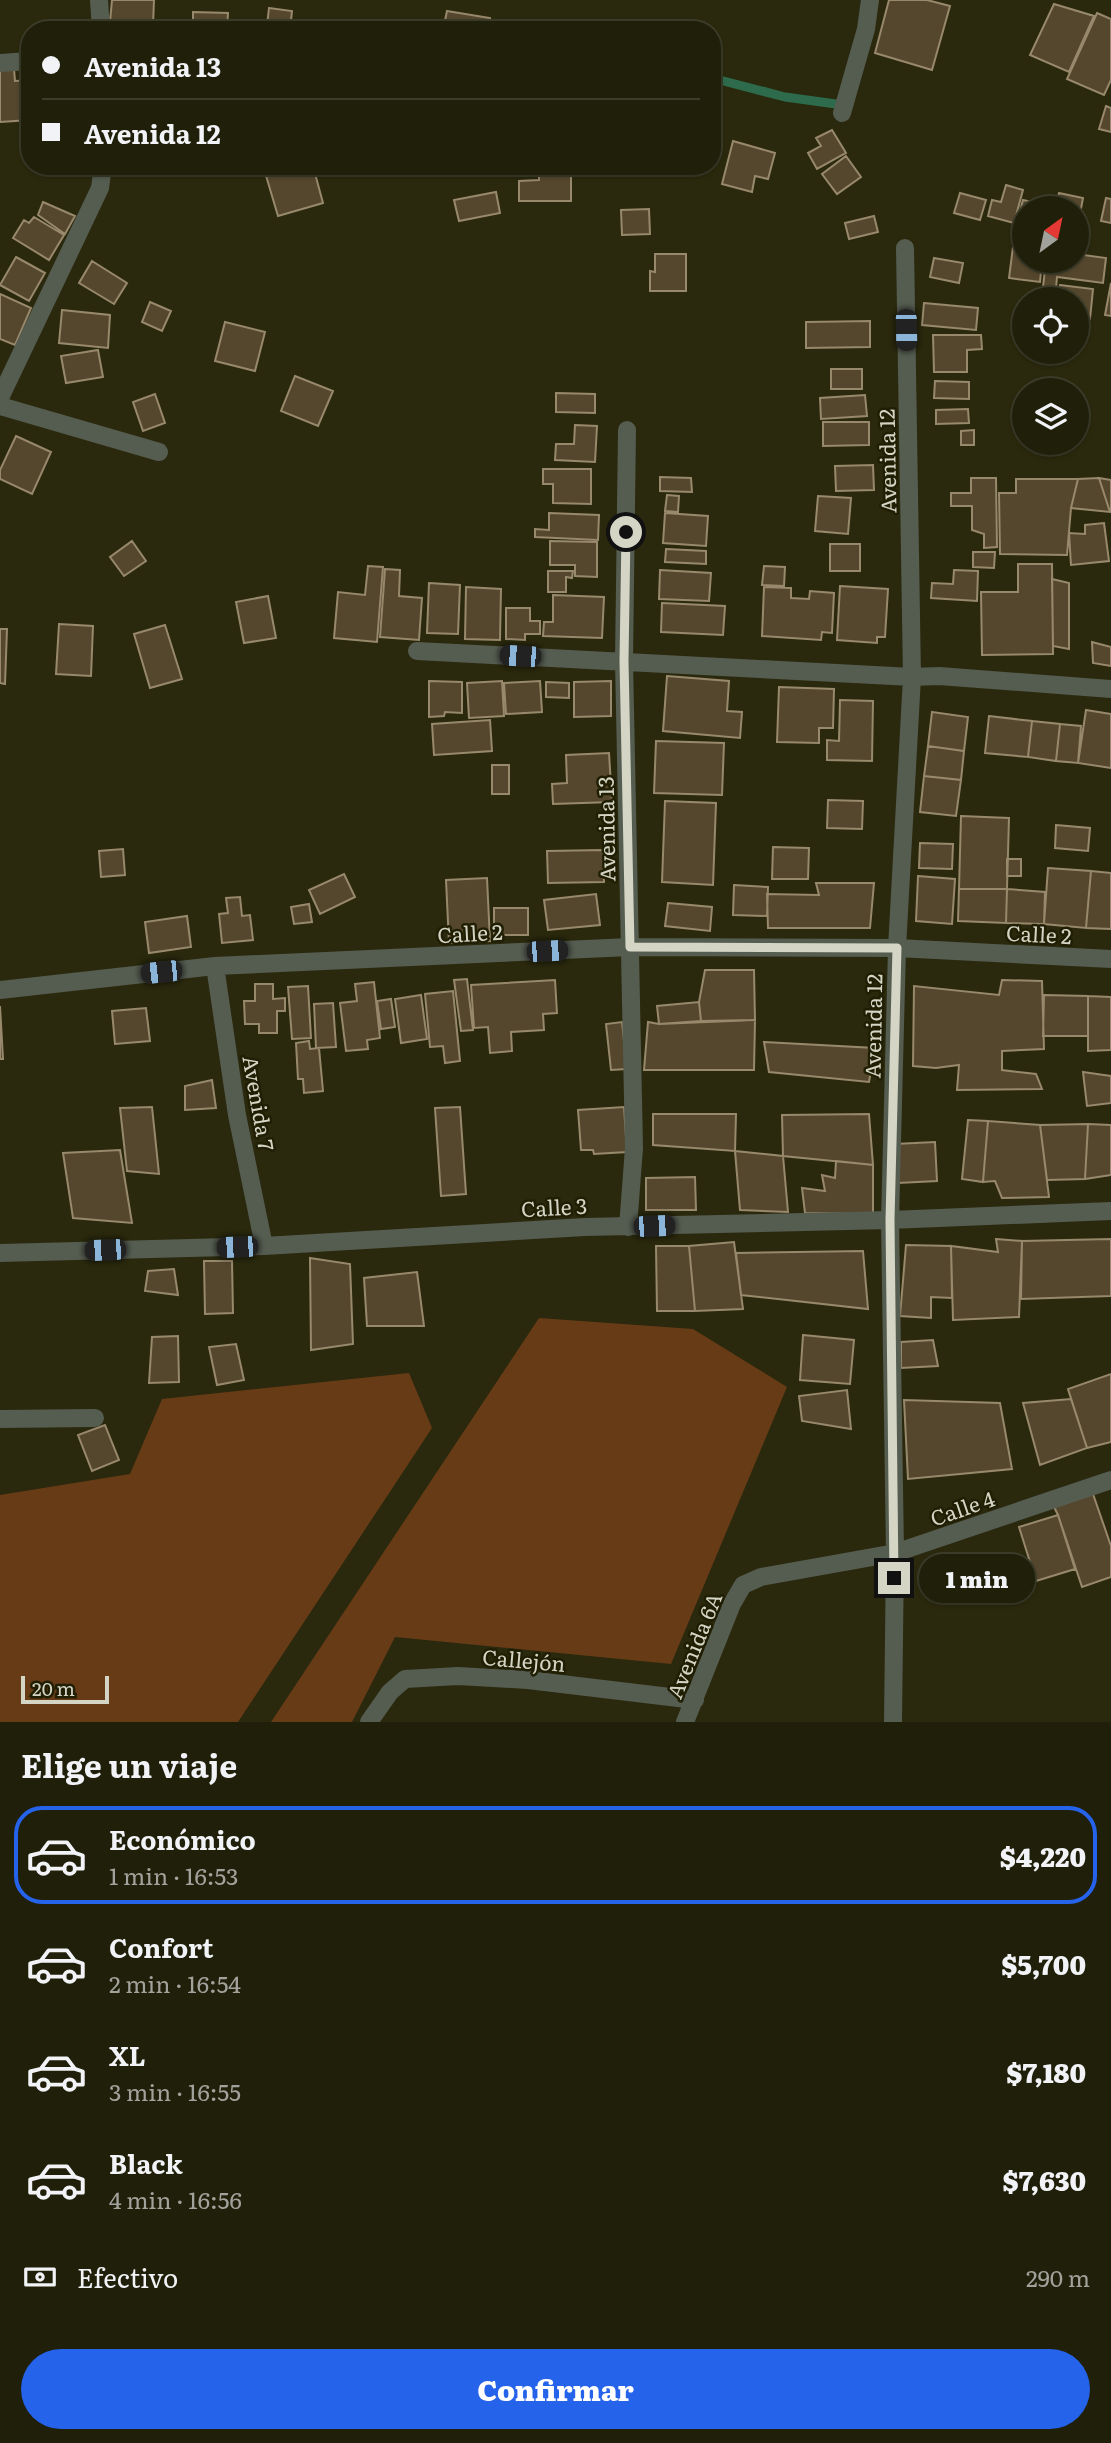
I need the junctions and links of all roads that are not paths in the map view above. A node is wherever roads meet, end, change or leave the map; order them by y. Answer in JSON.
{"nodes":[{"id":1,"x":99,"y":0,"type":"edge"},
{"id":2,"x":870,"y":0,"type":"edge"},
{"id":3,"x":100,"y":21,"type":"edge"},
{"id":4,"x":21,"y":62,"type":"edge"},
{"id":5,"x":0,"y":64,"type":"edge"},
{"id":6,"x":842,"y":113,"type":"dead end"},
{"id":7,"x":102,"y":175,"type":"edge"},
{"id":8,"x":905,"y":248,"type":"dead end"},
{"id":9,"x":0,"y":398,"type":"edge"},
{"id":10,"x":0,"y":406,"type":"edge"},
{"id":11,"x":627,"y":430,"type":"dead end"},
{"id":12,"x":159,"y":452,"type":"dead end"},
{"id":13,"x":416,"y":651,"type":"dead end"},
{"id":14,"x":624,"y":661,"type":"junction"},
{"id":15,"x":912,"y":677,"type":"junction"},
{"id":16,"x":1111,"y":690,"type":"edge"},
{"id":17,"x":630,"y":947,"type":"junction"},
{"id":18,"x":897,"y":948,"type":"junction"},
{"id":19,"x":1111,"y":959,"type":"edge"},
{"id":20,"x":215,"y":966,"type":"junction"},
{"id":21,"x":0,"y":990,"type":"edge"},
{"id":22,"x":1111,"y":1211,"type":"edge"},
{"id":23,"x":890,"y":1220,"type":"junction"},
{"id":24,"x":628,"y":1227,"type":"junction"},
{"id":25,"x":264,"y":1246,"type":"junction"},
{"id":26,"x":0,"y":1253,"type":"edge"},
{"id":27,"x":95,"y":1418,"type":"dead end"},
{"id":28,"x":0,"y":1419,"type":"edge"},
{"id":29,"x":1111,"y":1480,"type":"edge"},
{"id":30,"x":895,"y":1553,"type":"junction"},
{"id":31,"x":743,"y":1585,"type":"joint"},
{"id":32,"x":695,"y":1700,"type":"junction"},
{"id":33,"x":369,"y":1722,"type":"edge"},
{"id":34,"x":685,"y":1722,"type":"edge"},
{"id":35,"x":893,"y":1722,"type":"edge"}],
"edges":[{"from":1,"to":3,"type":"street"},
{"from":2,"to":6,"type":"street"},
{"from":4,"to":5,"type":"street"},
{"from":7,"to":9,"type":"street"},
{"from":8,"to":15,"type":"street","name":"Avenida 12"},
{"from":10,"to":12,"type":"street"},
{"from":11,"to":14,"type":"street","name":"Avenida 13"},
{"from":13,"to":14,"type":"street"},
{"from":14,"to":15,"type":"street"},
{"from":14,"to":17,"type":"street","name":"Avenida 13"},
{"from":15,"to":16,"type":"street"},
{"from":15,"to":18,"type":"street","name":"Avenida 12"},
{"from":17,"to":18,"type":"street","name":"Calle 2"},
{"from":17,"to":20,"type":"street","name":"Calle 2"},
{"from":17,"to":24,"type":"street","name":"Avenida 13"},
{"from":18,"to":19,"type":"street","name":"Calle 2"},
{"from":18,"to":23,"type":"street","name":"Avenida 12"},
{"from":20,"to":21,"type":"street","name":"Calle 2"},
{"from":20,"to":25,"type":"street","name":"Avenida 7"},
{"from":22,"to":23,"type":"street","name":"Calle 3"},
{"from":23,"to":24,"type":"street","name":"Calle 3"},
{"from":23,"to":30,"type":"street","name":"Avenida 12"},
{"from":24,"to":25,"type":"street","name":"Calle 3"},
{"from":25,"to":26,"type":"street","name":"Calle 3"},
{"from":27,"to":28,"type":"street"},
{"from":29,"to":30,"type":"street","name":"Calle 4"},
{"from":30,"to":31,"type":"street","name":"Calle 4"},
{"from":30,"to":35,"type":"street","name":"Avenida 12"},
{"from":31,"to":32,"type":"street","name":"Avenida 6A"},
{"from":32,"to":33,"type":"street","name":"Callejón"},
{"from":32,"to":34,"type":"street","name":"Avenida 6A"}]}
